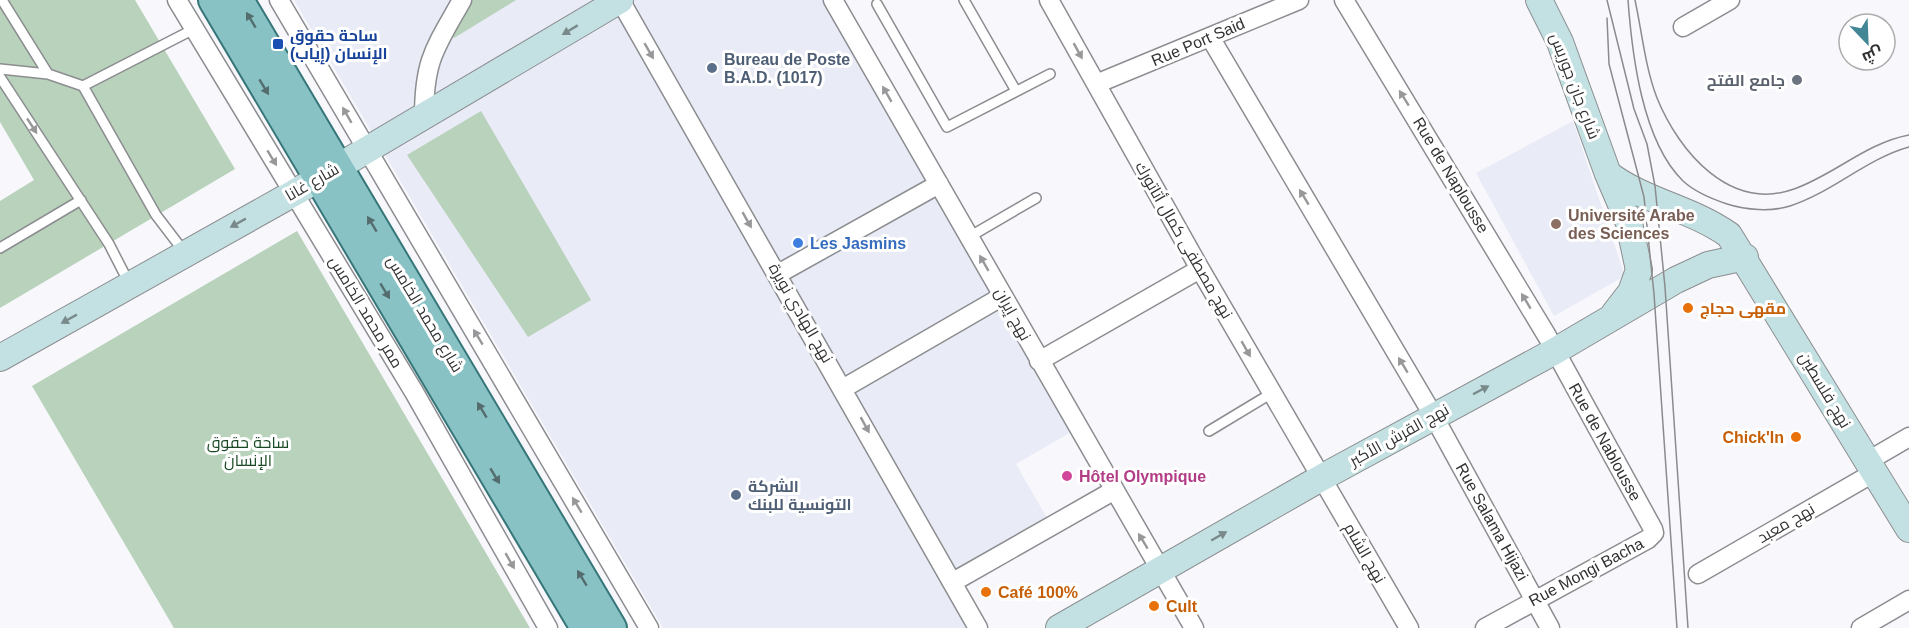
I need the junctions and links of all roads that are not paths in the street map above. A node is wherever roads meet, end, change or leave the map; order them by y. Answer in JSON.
{"nodes":[{"id":1,"x":2,"y":0,"type":"edge"},
{"id":2,"x":177,"y":0,"type":"edge"},
{"id":3,"x":213,"y":0,"type":"edge"},
{"id":4,"x":239,"y":0,"type":"edge"},
{"id":5,"x":279,"y":0,"type":"edge"},
{"id":6,"x":462,"y":0,"type":"edge"},
{"id":7,"x":620,"y":0,"type":"edge"},
{"id":8,"x":833,"y":0,"type":"edge"},
{"id":9,"x":964,"y":0,"type":"edge"},
{"id":10,"x":1049,"y":0,"type":"edge"},
{"id":11,"x":1299,"y":0,"type":"edge"},
{"id":12,"x":1344,"y":0,"type":"edge"},
{"id":13,"x":1539,"y":0,"type":"edge"},
{"id":14,"x":1730,"y":0,"type":"edge"},
{"id":15,"x":877,"y":4,"type":"dead end"},
{"id":16,"x":1683,"y":27,"type":"dead end"},
{"id":17,"x":194,"y":29,"type":"junction"},
{"id":18,"x":1210,"y":37,"type":"junction"},
{"id":19,"x":0,"y":69,"type":"edge"},
{"id":20,"x":48,"y":74,"type":"junction"},
{"id":21,"x":1050,"y":74,"type":"dead end"},
{"id":22,"x":0,"y":77,"type":"edge"},
{"id":23,"x":1096,"y":84,"type":"junction"},
{"id":24,"x":84,"y":87,"type":"junction"},
{"id":25,"x":1016,"y":91,"type":"junction"},
{"id":26,"x":424,"y":117,"type":"junction"},
{"id":27,"x":367,"y":150,"type":"junction"},
{"id":28,"x":328,"y":173,"type":"junction"},
{"id":29,"x":1608,"y":174,"type":"junction"},
{"id":30,"x":939,"y":184,"type":"junction"},
{"id":31,"x":294,"y":193,"type":"junction"},
{"id":32,"x":1036,"y":198,"type":"dead end"},
{"id":33,"x":81,"y":200,"type":"junction"},
{"id":34,"x":969,"y":237,"type":"junction"},
{"id":35,"x":0,"y":248,"type":"edge"},
{"id":36,"x":185,"y":253,"type":"junction"},
{"id":37,"x":1743,"y":254,"type":"junction"},
{"id":38,"x":1200,"y":269,"type":"junction"},
{"id":39,"x":778,"y":274,"type":"junction"},
{"id":40,"x":130,"y":285,"type":"junction"},
{"id":41,"x":1004,"y":296,"type":"junction"},
{"id":42,"x":1614,"y":315,"type":"junction"},
{"id":43,"x":1555,"y":351,"type":"junction"},
{"id":44,"x":0,"y":358,"type":"edge"},
{"id":45,"x":1039,"y":361,"type":"junction"},
{"id":46,"x":844,"y":388,"type":"junction"},
{"id":47,"x":1272,"y":393,"type":"junction"},
{"id":48,"x":1433,"y":415,"type":"junction"},
{"id":49,"x":1209,"y":431,"type":"dead end"},
{"id":50,"x":1909,"y":437,"type":"edge"},
{"id":51,"x":1872,"y":466,"type":"junction"},
{"id":52,"x":1321,"y":478,"type":"junction"},
{"id":53,"x":1113,"y":491,"type":"junction"},
{"id":54,"x":1909,"y":529,"type":"edge"},
{"id":55,"x":1653,"y":533,"type":"joint"},
{"id":56,"x":1161,"y":570,"type":"junction"},
{"id":57,"x":1698,"y":574,"type":"dead end"},
{"id":58,"x":953,"y":582,"type":"junction"},
{"id":59,"x":1534,"y":600,"type":"junction"},
{"id":60,"x":1909,"y":600,"type":"edge"},
{"id":61,"x":1090,"y":621,"type":"edge"},
{"id":62,"x":548,"y":628,"type":"edge"},
{"id":63,"x":585,"y":628,"type":"edge"},
{"id":64,"x":612,"y":628,"type":"edge"},
{"id":65,"x":650,"y":628,"type":"edge"},
{"id":66,"x":978,"y":628,"type":"edge"},
{"id":67,"x":1059,"y":628,"type":"edge"},
{"id":68,"x":1194,"y":628,"type":"edge"},
{"id":69,"x":1409,"y":628,"type":"edge"},
{"id":70,"x":1485,"y":628,"type":"edge"},
{"id":71,"x":1550,"y":628,"type":"edge"},
{"id":72,"x":1861,"y":628,"type":"edge"}],
"edges":[{"from":1,"to":20,"type":"lane"},
{"from":2,"to":17,"type":"street","name":"ممر محمد الخامس"},
{"from":3,"to":28,"type":"main road","name":"شارع محمد الخامس","one_way":true},
{"from":28,"to":4,"type":"main road","name":"شارع محمد الخامس","one_way":true},
{"from":27,"to":5,"type":"street","name":"شارع محمد الخامس","one_way":true},
{"from":6,"to":26,"type":"street"},
{"from":7,"to":26,"type":"main road","name":"شارع غانا","one_way":true},
{"from":7,"to":39,"type":"street","name":"نهج الهادي نويرة","one_way":true},
{"from":30,"to":8,"type":"street","name":"نهج إيران","one_way":true},
{"from":9,"to":25,"type":"lane"},
{"from":10,"to":23,"type":"street","name":"نهج مصطفى كمال أتاتورك","one_way":true},
{"from":11,"to":18,"type":"street","name":"Rue Port Said"},
{"from":43,"to":12,"type":"street","name":"Rue de Naplousse","one_way":true},
{"from":13,"to":29,"type":"main road","name":"شارع جان جوريس"},
{"from":14,"to":16,"type":"street"},
{"from":15,"to":25,"type":"lane"},
{"from":17,"to":24,"type":"lane"},
{"from":17,"to":31,"type":"street","name":"ممر محمد الخامس","one_way":true},
{"from":18,"to":23,"type":"street","name":"Rue Port Said"},
{"from":48,"to":18,"type":"street","name":"Rue Salama Hijazi","one_way":true},
{"from":19,"to":20,"type":"lane"},
{"from":20,"to":24,"type":"lane"},
{"from":21,"to":25,"type":"lane"},
{"from":22,"to":33,"type":"lane","one_way":true},
{"from":23,"to":38,"type":"street","name":"نهج مصطفى كمال أتاتورك"},
{"from":24,"to":36,"type":"lane"},
{"from":26,"to":27,"type":"main road","name":"شارع غانا"},
{"from":27,"to":28,"type":"main road","name":"شارع غانا"},
{"from":65,"to":27,"type":"street","name":"شارع محمد الخامس","one_way":true},
{"from":28,"to":31,"type":"main road","name":"شارع غانا"},
{"from":28,"to":63,"type":"main road","name":"شارع محمد الخامس","one_way":true},
{"from":64,"to":28,"type":"main road","name":"شارع محمد الخامس","one_way":true},
{"from":29,"to":37,"type":"main road","name":"نهج فلسطين"},
{"from":29,"to":42,"type":"main road","name":"شارع جان جوريس"},
{"from":30,"to":34,"type":"street","name":"نهج إيران"},
{"from":30,"to":39,"type":"street"},
{"from":31,"to":36,"type":"main road","name":"شارع غانا","one_way":true},
{"from":31,"to":62,"type":"street","name":"ممر محمد الخامس","one_way":true},
{"from":32,"to":34,"type":"lane"},
{"from":33,"to":35,"type":"lane"},
{"from":33,"to":40,"type":"lane"},
{"from":41,"to":34,"type":"street","name":"نهج إيران","one_way":true},
{"from":36,"to":40,"type":"main road","name":"شارع غانا"},
{"from":37,"to":42,"type":"main road","name":"نهج القرش الأكبر"},
{"from":37,"to":51,"type":"main road","name":"نهج فلسطين"},
{"from":38,"to":45,"type":"street"},
{"from":38,"to":47,"type":"street","name":"نهج مصطفى كمال أتاتورك","one_way":true},
{"from":39,"to":46,"type":"street","name":"نهج الهادي نويرة"},
{"from":40,"to":44,"type":"main road","name":"شارع غانا","one_way":true},
{"from":41,"to":45,"type":"street","name":"نهج إيران"},
{"from":41,"to":46,"type":"street"},
{"from":42,"to":43,"type":"main road","name":"نهج القرش الأكبر"},
{"from":48,"to":43,"type":"main road","name":"نهج القرش الأكبر","one_way":true},
{"from":43,"to":55,"type":"street","name":"Rue de Nablousse"},
{"from":45,"to":53,"type":"street","name":"نهج إيران"},
{"from":46,"to":58,"type":"street","name":"نهج الهادي نويرة","one_way":true},
{"from":47,"to":49,"type":"lane"},
{"from":47,"to":52,"type":"street","name":"نهج مصطفى كمال أتاتورك"},
{"from":48,"to":52,"type":"main road","name":"نهج القرش الأكبر"},
{"from":48,"to":59,"type":"street","name":"Rue Salama Hijazi"},
{"from":50,"to":51,"type":"street","name":"نهج معبد"},
{"from":51,"to":54,"type":"main road","name":"نهج فلسطين"},
{"from":51,"to":57,"type":"street","name":"نهج معبد"},
{"from":56,"to":52,"type":"main road","name":"نهج القرش الأكبر","one_way":true},
{"from":52,"to":69,"type":"street","name":"نهج الشام"},
{"from":56,"to":53,"type":"street","name":"نهج إيران","one_way":true},
{"from":53,"to":58,"type":"street"},
{"from":55,"to":59,"type":"street","name":"Rue Mongi Bacha"},
{"from":56,"to":61,"type":"main road","name":"نهج القرش الأكبر"},
{"from":56,"to":68,"type":"street","name":"نهج إيران"},
{"from":58,"to":66,"type":"street","name":"نهج الهادي نويرة"},
{"from":59,"to":70,"type":"street","name":"Rue Mongi Bacha"},
{"from":59,"to":71,"type":"street","name":"Rue Salama Hijazi"},
{"from":60,"to":72,"type":"street"},
{"from":61,"to":67,"type":"main road","name":"نهج القرش الأكبر"}]}
